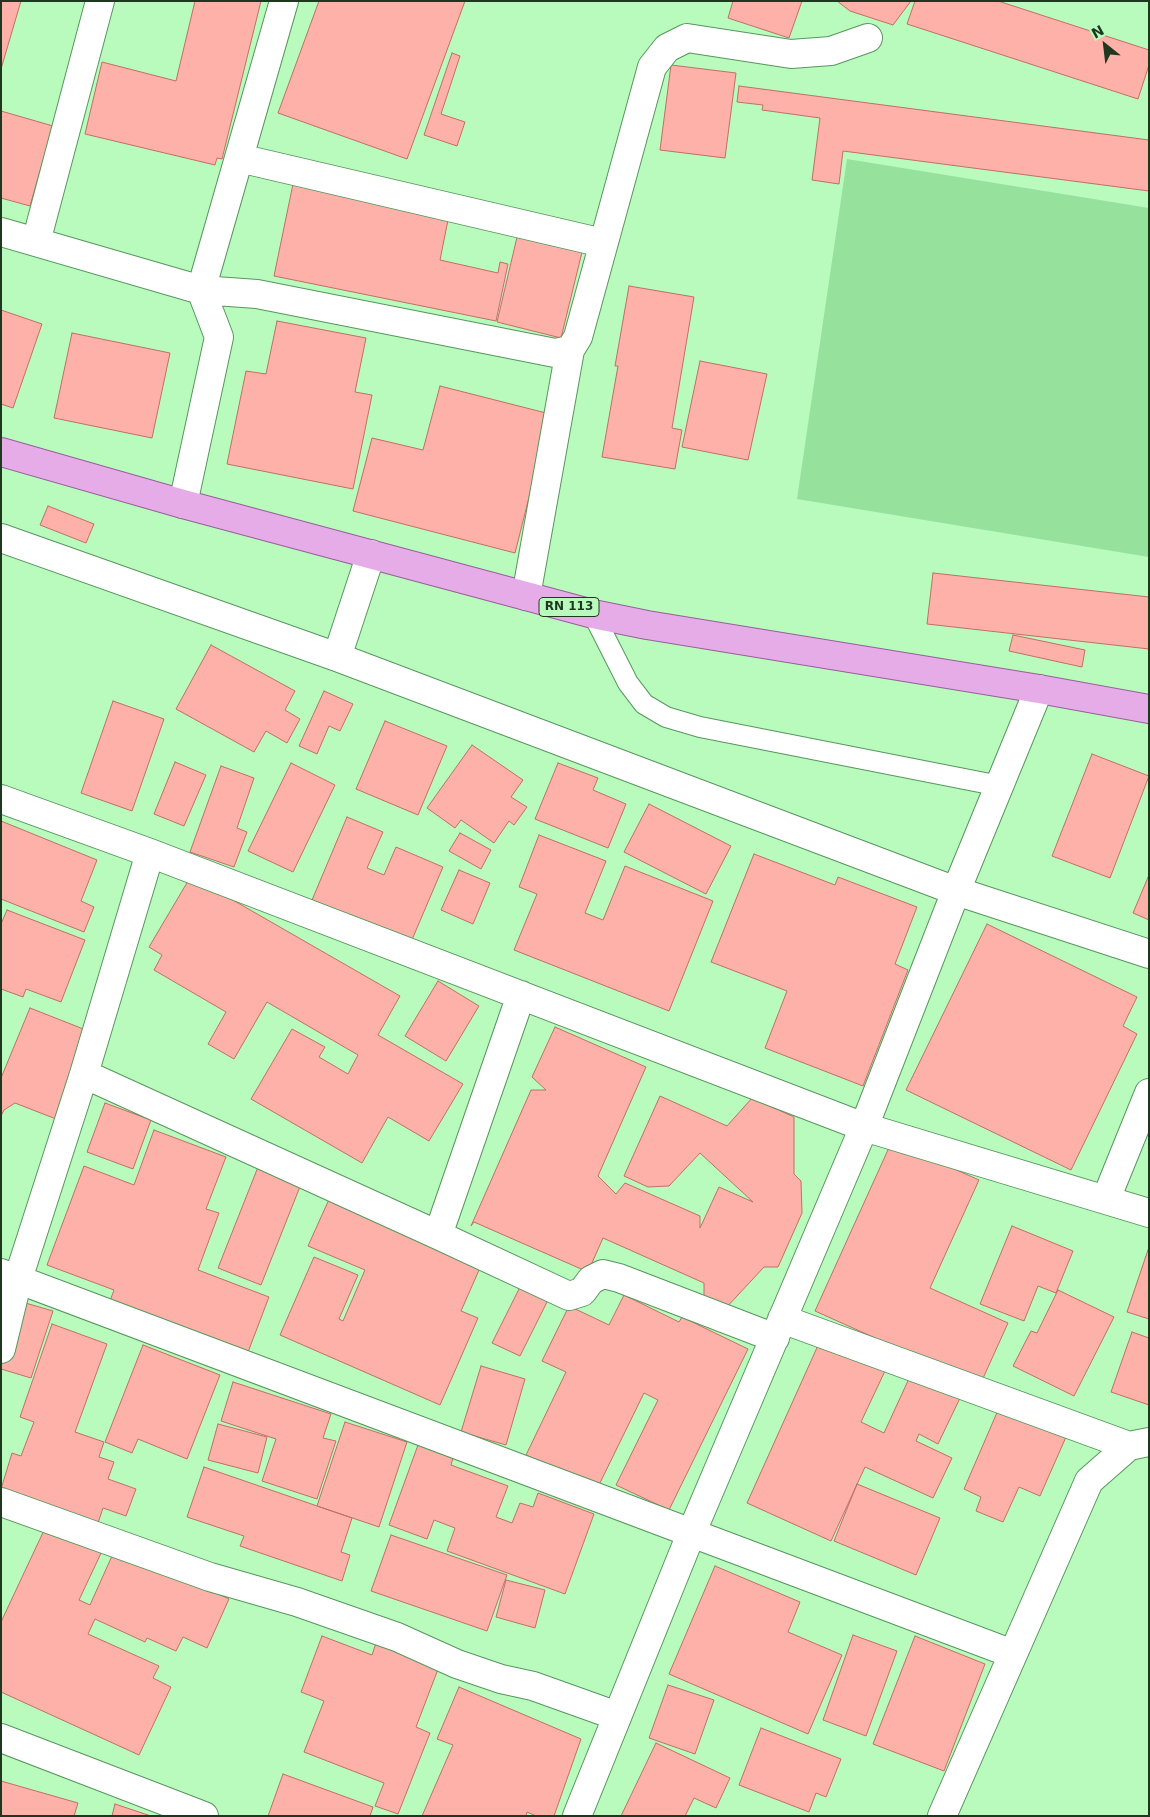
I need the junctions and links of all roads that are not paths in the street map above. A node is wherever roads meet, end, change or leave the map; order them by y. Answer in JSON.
{"nodes":[{"id":1,"x":100,"y":1,"type":"edge"},
{"id":2,"x":284,"y":1,"type":"edge"},
{"id":3,"x":868,"y":38,"type":"dead end"},
{"id":4,"x":239,"y":158,"type":"junction"},
{"id":5,"x":1,"y":232,"type":"edge"},
{"id":6,"x":36,"y":242,"type":"junction"},
{"id":7,"x":604,"y":243,"type":"junction"},
{"id":8,"x":201,"y":290,"type":"junction"},
{"id":9,"x":570,"y":350,"type":"junction"},
{"id":10,"x":1,"y":452,"type":"edge"},
{"id":11,"x":183,"y":504,"type":"junction"},
{"id":12,"x":1,"y":538,"type":"edge"},
{"id":13,"x":371,"y":554,"type":"junction"},
{"id":14,"x":526,"y":596,"type":"junction"},
{"id":15,"x":593,"y":614,"type":"junction"},
{"id":16,"x":337,"y":658,"type":"junction"},
{"id":17,"x":1039,"y":689,"type":"junction"},
{"id":18,"x":1149,"y":709,"type":"edge"},
{"id":19,"x":1000,"y":786,"type":"junction"},
{"id":20,"x":1,"y":799,"type":"edge"},
{"id":21,"x":150,"y":853,"type":"junction"},
{"id":22,"x":956,"y":891,"type":"junction"},
{"id":23,"x":1149,"y":954,"type":"edge"},
{"id":24,"x":521,"y":995,"type":"junction"},
{"id":25,"x":84,"y":1074,"type":"junction"},
{"id":26,"x":1149,"y":1093,"type":"edge"},
{"id":27,"x":864,"y":1127,"type":"junction"},
{"id":28,"x":1106,"y":1200,"type":"junction"},
{"id":29,"x":1149,"y":1212,"type":"edge"},
{"id":30,"x":438,"y":1234,"type":"junction"},
{"id":31,"x":10,"y":1276,"type":"edge"},
{"id":32,"x":779,"y":1329,"type":"junction"},
{"id":33,"x":1,"y":1349,"type":"edge"},
{"id":34,"x":1139,"y":1444,"type":"edge"},
{"id":35,"x":1,"y":1502,"type":"edge"},
{"id":36,"x":691,"y":1534,"type":"junction"},
{"id":37,"x":1013,"y":1654,"type":"junction"},
{"id":38,"x":617,"y":1716,"type":"junction"},
{"id":39,"x":1,"y":1738,"type":"edge"},
{"id":40,"x":204,"y":1816,"type":"edge"},
{"id":41,"x":577,"y":1816,"type":"edge"},
{"id":42,"x":942,"y":1816,"type":"edge"}],
"edges":[{"from":1,"to":6,"type":"street"},
{"from":2,"to":4,"type":"street"},
{"from":3,"to":7,"type":"street"},
{"from":4,"to":7,"type":"street"},
{"from":4,"to":8,"type":"street"},
{"from":5,"to":6,"type":"street"},
{"from":6,"to":8,"type":"street"},
{"from":7,"to":9,"type":"street"},
{"from":8,"to":9,"type":"street"},
{"from":8,"to":11,"type":"street"},
{"from":9,"to":14,"type":"street"},
{"from":10,"to":11,"type":"main road","number":"RN 113"},
{"from":11,"to":13,"type":"main road","number":"RN 113"},
{"from":12,"to":16,"type":"street"},
{"from":13,"to":14,"type":"main road","number":"RN 113"},
{"from":13,"to":16,"type":"street"},
{"from":14,"to":15,"type":"main road","number":"RN 113"},
{"from":15,"to":17,"type":"main road","number":"RN 113"},
{"from":15,"to":19,"type":"lane"},
{"from":16,"to":22,"type":"street"},
{"from":17,"to":18,"type":"main road","number":"RN 113"},
{"from":17,"to":19,"type":"street"},
{"from":19,"to":22,"type":"street"},
{"from":20,"to":21,"type":"street"},
{"from":21,"to":24,"type":"street"},
{"from":21,"to":25,"type":"street"},
{"from":22,"to":23,"type":"street"},
{"from":22,"to":27,"type":"street"},
{"from":24,"to":27,"type":"street"},
{"from":24,"to":30,"type":"street"},
{"from":25,"to":30,"type":"street"},
{"from":25,"to":31,"type":"street"},
{"from":26,"to":28,"type":"street"},
{"from":27,"to":28,"type":"street"},
{"from":27,"to":32,"type":"street"},
{"from":28,"to":29,"type":"street"},
{"from":30,"to":32,"type":"street"},
{"from":31,"to":33,"type":"street"},
{"from":31,"to":36,"type":"street"},
{"from":32,"to":34,"type":"street"},
{"from":32,"to":36,"type":"street"},
{"from":34,"to":37,"type":"street"},
{"from":35,"to":38,"type":"street"},
{"from":36,"to":37,"type":"street"},
{"from":36,"to":38,"type":"street"},
{"from":37,"to":42,"type":"street"},
{"from":38,"to":41,"type":"street"},
{"from":39,"to":40,"type":"street"}]}
